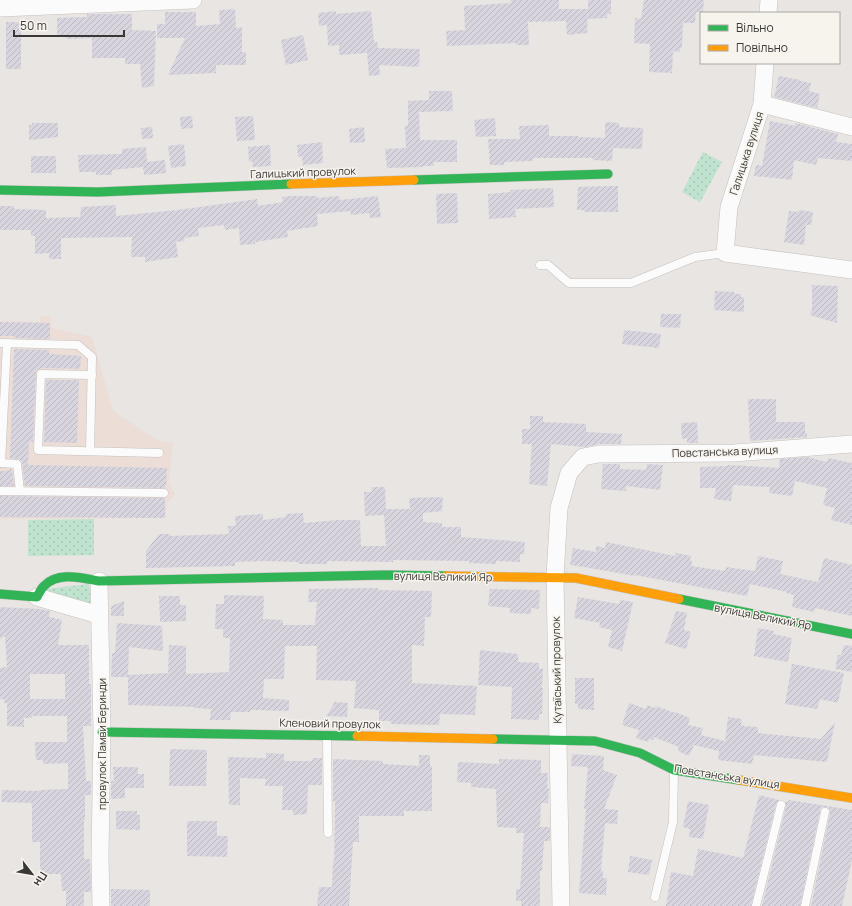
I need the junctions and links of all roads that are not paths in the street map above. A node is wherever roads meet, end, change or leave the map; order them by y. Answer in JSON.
{"nodes":[{"id":1,"x":194,"y":0,"type":"edge"},
{"id":2,"x":769,"y":0,"type":"edge"},
{"id":3,"x":0,"y":8,"type":"edge"},
{"id":4,"x":768,"y":12,"type":"edge"},
{"id":5,"x":765,"y":64,"type":"edge"},
{"id":6,"x":762,"y":104,"type":"junction"},
{"id":7,"x":852,"y":127,"type":"edge"},
{"id":8,"x":608,"y":174,"type":"dead end"},
{"id":9,"x":0,"y":190,"type":"edge"},
{"id":10,"x":725,"y":247,"type":"junction"},
{"id":11,"x":540,"y":265,"type":"dead end"},
{"id":12,"x":852,"y":270,"type":"edge"},
{"id":13,"x":3,"y":343,"type":"edge"},
{"id":14,"x":92,"y":375,"type":"junction"},
{"id":15,"x":852,"y":444,"type":"edge"},
{"id":16,"x":90,"y":452,"type":"junction"},
{"id":17,"x":158,"y":453,"type":"dead end"},
{"id":18,"x":599,"y":454,"type":"joint"},
{"id":19,"x":1,"y":463,"type":"edge"},
{"id":20,"x":0,"y":491,"type":"edge"},
{"id":21,"x":20,"y":491,"type":"junction"},
{"id":22,"x":164,"y":494,"type":"dead end"},
{"id":23,"x":554,"y":577,"type":"junction"},
{"id":24,"x":99,"y":581,"type":"junction"},
{"id":25,"x":0,"y":594,"type":"edge"},
{"id":26,"x":37,"y":597,"type":"junction"},
{"id":27,"x":99,"y":615,"type":"junction"},
{"id":28,"x":852,"y":634,"type":"edge"},
{"id":29,"x":102,"y":732,"type":"junction"},
{"id":30,"x":327,"y":735,"type":"junction"},
{"id":31,"x":557,"y":740,"type":"junction"},
{"id":32,"x":674,"y":770,"type":"junction"},
{"id":33,"x":852,"y":798,"type":"edge"},
{"id":34,"x":781,"y":805,"type":"dead end"},
{"id":35,"x":825,"y":812,"type":"dead end"},
{"id":36,"x":328,"y":833,"type":"dead end"},
{"id":37,"x":655,"y":897,"type":"dead end"},
{"id":38,"x":101,"y":906,"type":"edge"},
{"id":39,"x":561,"y":906,"type":"edge"},
{"id":40,"x":756,"y":906,"type":"edge"},
{"id":41,"x":805,"y":906,"type":"edge"}],
"edges":[{"from":1,"to":3,"type":"street"},
{"from":2,"to":4,"type":"street"},
{"from":5,"to":6,"type":"street","name":"Галицька вулиця"},
{"from":6,"to":7,"type":"street"},
{"from":6,"to":10,"type":"street","name":"Галицька вулиця"},
{"from":8,"to":9,"type":"street","name":"Галицький провулок"},
{"from":10,"to":11,"type":"lane"},
{"from":10,"to":12,"type":"street"},
{"from":13,"to":14,"type":"lane"},
{"from":13,"to":19,"type":"lane"},
{"from":14,"to":16,"type":"lane"},
{"from":14,"to":16,"type":"lane"},
{"from":15,"to":18,"type":"street","name":"Повстанська вулиця"},
{"from":16,"to":17,"type":"lane"},
{"from":18,"to":23,"type":"street","name":"Кутаїський провулок"},
{"from":19,"to":21,"type":"lane"},
{"from":20,"to":21,"type":"lane"},
{"from":21,"to":22,"type":"lane"},
{"from":23,"to":24,"type":"street","name":"вулиця Великий Яр"},
{"from":23,"to":28,"type":"street","name":"вулиця Великий Яр"},
{"from":23,"to":31,"type":"street","name":"Кутаїський провулок"},
{"from":24,"to":26,"type":"street","name":"вулиця Великий Яр"},
{"from":24,"to":27,"type":"street","name":"провулок Памви Беринди"},
{"from":25,"to":26,"type":"street"},
{"from":26,"to":27,"type":"street"},
{"from":27,"to":29,"type":"street","name":"провулок Памви Беринди"},
{"from":29,"to":30,"type":"street","name":"Кленовий провулок"},
{"from":29,"to":38,"type":"street","name":"провулок Памви Беринди"},
{"from":30,"to":31,"type":"street","name":"Кленовий провулок"},
{"from":30,"to":36,"type":"lane"},
{"from":31,"to":32,"type":"street","name":"Повстанська вулиця"},
{"from":31,"to":39,"type":"street","name":"Кутаїський провулок"},
{"from":32,"to":33,"type":"street","name":"Повстанська вулиця"},
{"from":32,"to":37,"type":"lane"},
{"from":34,"to":40,"type":"lane"},
{"from":35,"to":41,"type":"lane"}]}
